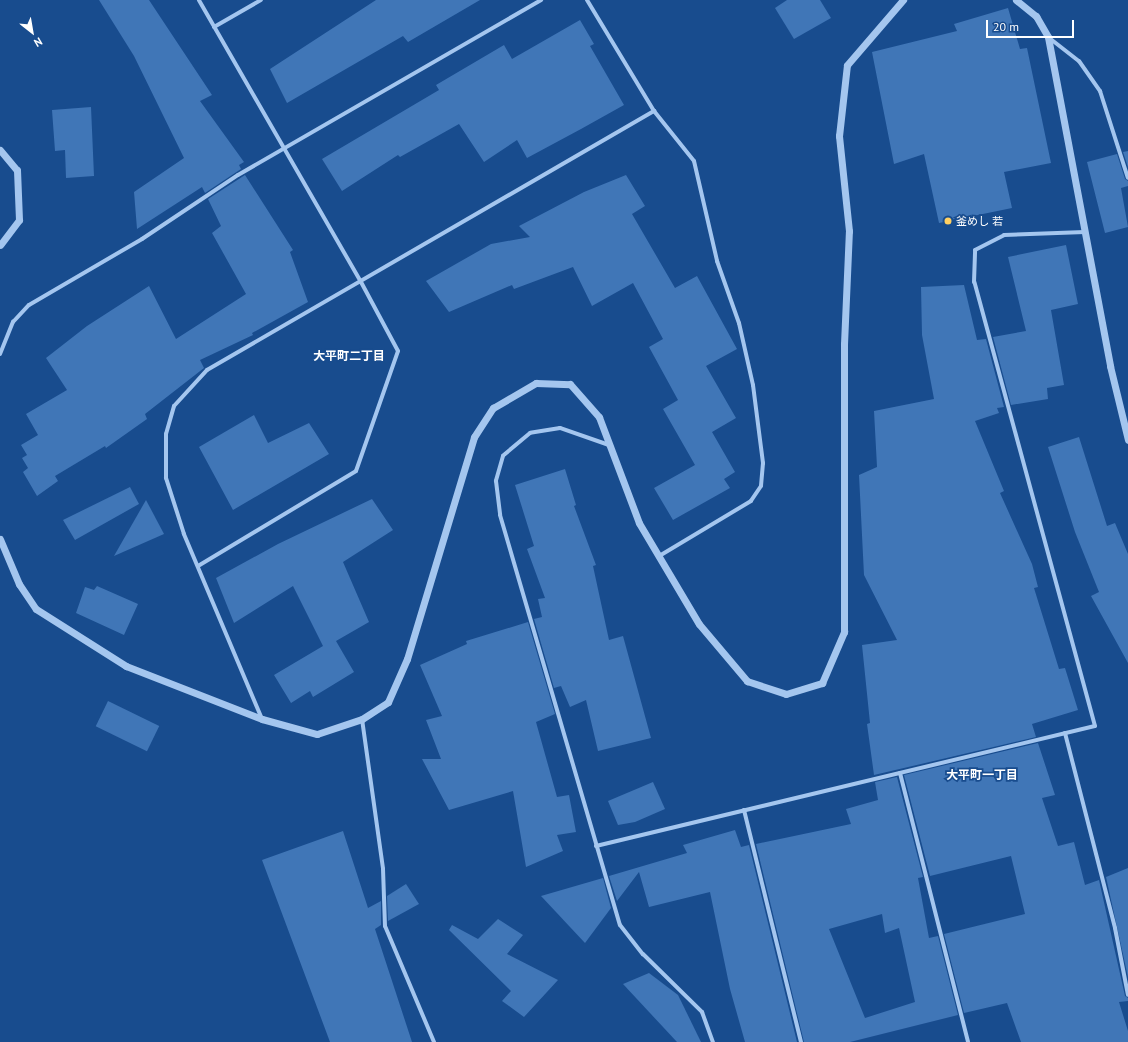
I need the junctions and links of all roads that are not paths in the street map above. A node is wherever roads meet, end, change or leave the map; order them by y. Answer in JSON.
{"nodes":[{"id":1,"x":199,"y":0,"type":"edge"},
{"id":2,"x":262,"y":0,"type":"edge"},
{"id":3,"x":541,"y":0,"type":"edge"},
{"id":4,"x":587,"y":0,"type":"edge"},
{"id":5,"x":903,"y":0,"type":"edge"},
{"id":6,"x":1016,"y":0,"type":"edge"},
{"id":7,"x":214,"y":27,"type":"junction"},
{"id":8,"x":1048,"y":37,"type":"junction"},
{"id":9,"x":654,"y":112,"type":"junction"},
{"id":10,"x":284,"y":148,"type":"junction"},
{"id":11,"x":0,"y":150,"type":"edge"},
{"id":12,"x":1128,"y":178,"type":"edge"},
{"id":13,"x":1086,"y":232,"type":"junction"},
{"id":14,"x":0,"y":245,"type":"edge"},
{"id":15,"x":361,"y":282,"type":"junction"},
{"id":16,"x":0,"y":354,"type":"edge"},
{"id":17,"x":1128,"y":440,"type":"edge"},
{"id":18,"x":610,"y":445,"type":"junction"},
{"id":19,"x":0,"y":539,"type":"edge"},
{"id":20,"x":659,"y":556,"type":"junction"},
{"id":21,"x":198,"y":566,"type":"junction"},
{"id":22,"x":362,"y":718,"type":"junction"},
{"id":23,"x":262,"y":719,"type":"junction"},
{"id":24,"x":1065,"y":733,"type":"junction"},
{"id":25,"x":900,"y":773,"type":"junction"},
{"id":26,"x":744,"y":810,"type":"junction"},
{"id":27,"x":596,"y":846,"type":"junction"},
{"id":28,"x":1128,"y":995,"type":"edge"},
{"id":29,"x":434,"y":1042,"type":"edge"},
{"id":30,"x":713,"y":1042,"type":"edge"},
{"id":31,"x":801,"y":1042,"type":"edge"},
{"id":32,"x":968,"y":1042,"type":"edge"}],
"edges":[{"from":1,"to":7,"type":"street"},
{"from":2,"to":7,"type":"street"},
{"from":3,"to":10,"type":"street"},
{"from":4,"to":9,"type":"street"},
{"from":5,"to":20,"type":"street"},
{"from":6,"to":8,"type":"street"},
{"from":7,"to":10,"type":"street"},
{"from":8,"to":12,"type":"street"},
{"from":8,"to":13,"type":"street"},
{"from":9,"to":15,"type":"street"},
{"from":9,"to":20,"type":"street"},
{"from":10,"to":15,"type":"street"},
{"from":10,"to":16,"type":"street"},
{"from":11,"to":14,"type":"street"},
{"from":13,"to":17,"type":"street"},
{"from":13,"to":24,"type":"street"},
{"from":15,"to":21,"type":"street"},
{"from":15,"to":21,"type":"street"},
{"from":18,"to":20,"type":"street"},
{"from":18,"to":22,"type":"street"},
{"from":18,"to":27,"type":"street"},
{"from":19,"to":23,"type":"street"},
{"from":21,"to":23,"type":"street"},
{"from":22,"to":23,"type":"street"},
{"from":22,"to":29,"type":"street"},
{"from":24,"to":25,"type":"street"},
{"from":24,"to":28,"type":"street"},
{"from":25,"to":26,"type":"street"},
{"from":25,"to":32,"type":"street"},
{"from":26,"to":27,"type":"street"},
{"from":26,"to":31,"type":"street"},
{"from":27,"to":30,"type":"street"}]}
